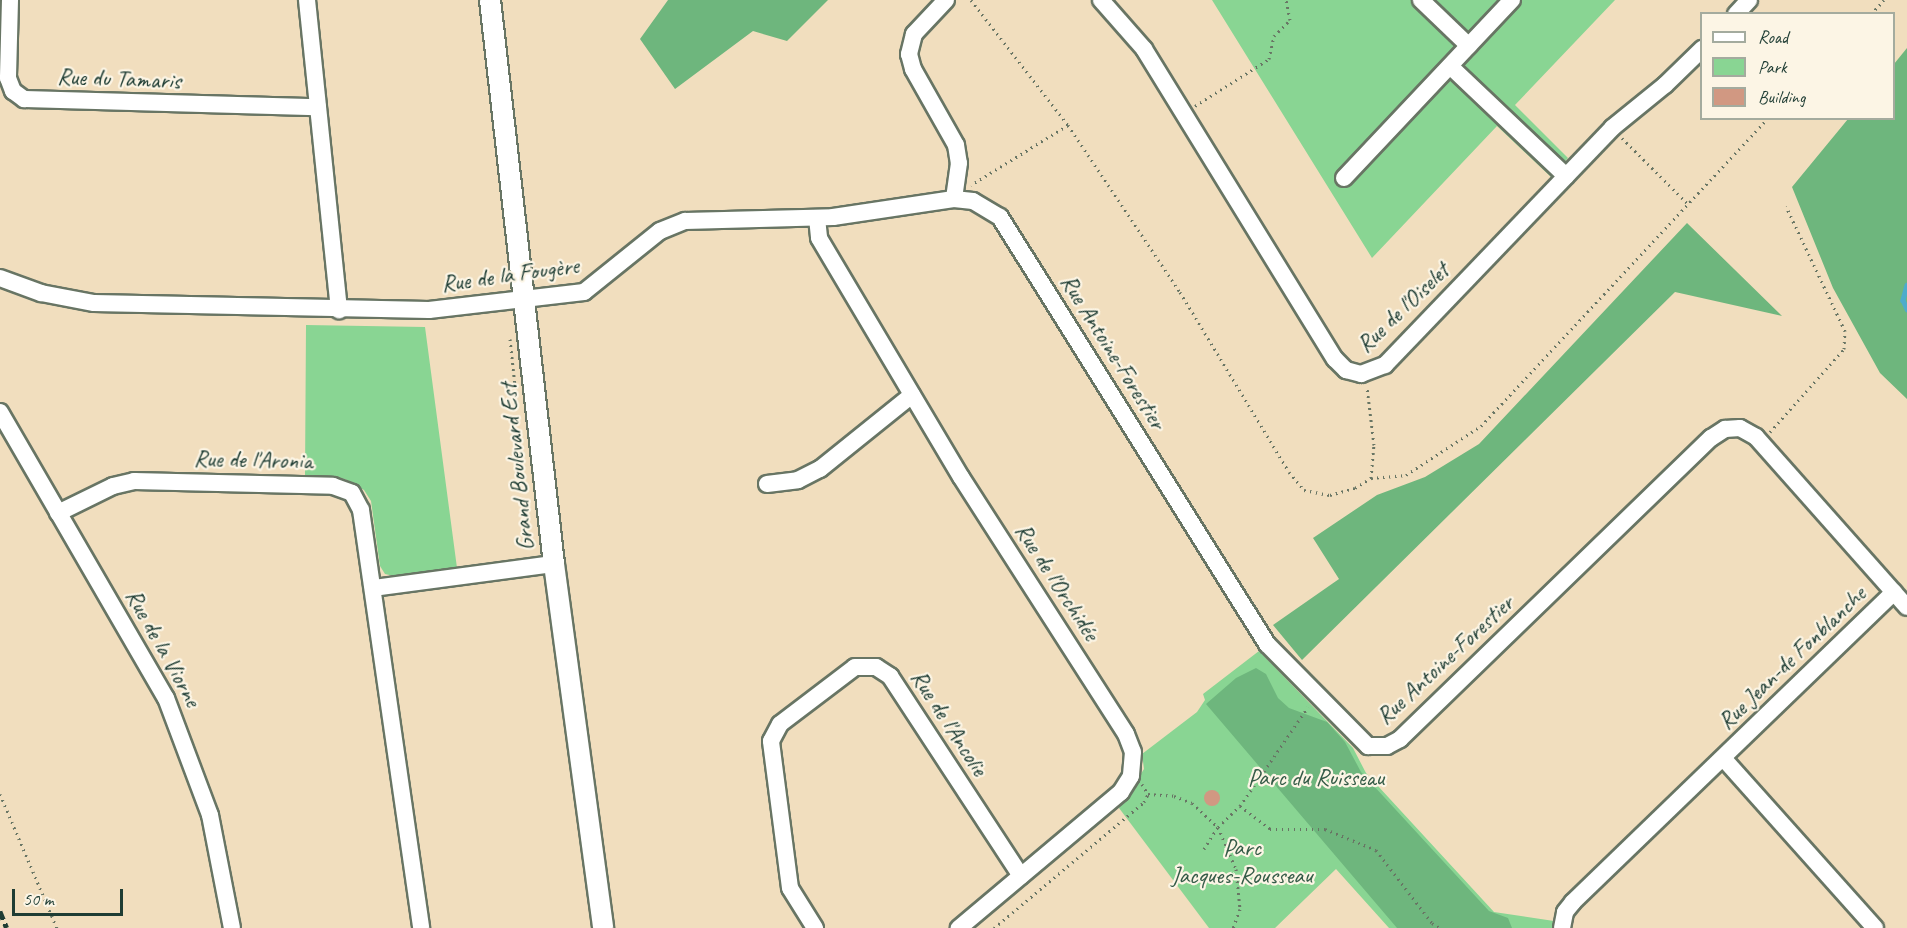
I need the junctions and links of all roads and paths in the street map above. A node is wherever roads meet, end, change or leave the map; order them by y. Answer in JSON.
{"nodes":[{"id":1,"x":10,"y":0,"type":"edge"},
{"id":2,"x":307,"y":0,"type":"edge"},
{"id":3,"x":490,"y":0,"type":"edge"},
{"id":4,"x":946,"y":0,"type":"edge"},
{"id":5,"x":971,"y":0,"type":"edge"},
{"id":6,"x":1101,"y":0,"type":"edge"},
{"id":7,"x":1286,"y":0,"type":"edge"},
{"id":8,"x":1421,"y":0,"type":"edge"},
{"id":9,"x":1512,"y":0,"type":"edge"},
{"id":10,"x":1749,"y":0,"type":"edge"},
{"id":11,"x":1884,"y":0,"type":"edge"},
{"id":12,"x":1738,"y":12,"type":"edge"},
{"id":13,"x":1873,"y":12,"type":"edge"},
{"id":14,"x":1469,"y":46,"type":"junction"},
{"id":15,"x":1700,"y":50,"type":"edge"},
{"id":16,"x":1450,"y":66,"type":"junction"},
{"id":17,"x":318,"y":107,"type":"junction"},
{"id":18,"x":1183,"y":113,"type":"junction"},
{"id":19,"x":1766,"y":120,"type":"edge"},
{"id":20,"x":1068,"y":125,"type":"junction"},
{"id":21,"x":1612,"y":128,"type":"junction"},
{"id":22,"x":1566,"y":176,"type":"junction"},
{"id":23,"x":1344,"y":178,"type":"dead end"},
{"id":24,"x":954,"y":200,"type":"junction"},
{"id":25,"x":1687,"y":202,"type":"junction"},
{"id":26,"x":1786,"y":206,"type":"dead end"},
{"id":27,"x":1000,"y":217,"type":"joint"},
{"id":28,"x":817,"y":218,"type":"junction"},
{"id":29,"x":0,"y":278,"type":"edge"},
{"id":30,"x":523,"y":299,"type":"junction"},
{"id":31,"x":339,"y":310,"type":"junction"},
{"id":32,"x":1367,"y":374,"type":"junction"},
{"id":33,"x":912,"y":395,"type":"junction"},
{"id":34,"x":0,"y":412,"type":"edge"},
{"id":35,"x":1760,"y":442,"type":"junction"},
{"id":36,"x":1371,"y":478,"type":"junction"},
{"id":37,"x":767,"y":484,"type":"dead end"},
{"id":38,"x":58,"y":513,"type":"junction"},
{"id":39,"x":554,"y":564,"type":"junction"},
{"id":40,"x":373,"y":588,"type":"junction"},
{"id":41,"x":1894,"y":592,"type":"junction"},
{"id":42,"x":1907,"y":607,"type":"edge"},
{"id":43,"x":1316,"y":696,"type":"junction"},
{"id":44,"x":1723,"y":758,"type":"junction"},
{"id":45,"x":1138,"y":782,"type":"dead end"},
{"id":46,"x":0,"y":794,"type":"edge"},
{"id":47,"x":1148,"y":794,"type":"junction"},
{"id":48,"x":1240,"y":806,"type":"junction"},
{"id":49,"x":1218,"y":827,"type":"junction"},
{"id":50,"x":1204,"y":849,"type":"dead end"},
{"id":51,"x":1021,"y":876,"type":"junction"},
{"id":52,"x":57,"y":928,"type":"edge"},
{"id":53,"x":232,"y":928,"type":"edge"},
{"id":54,"x":421,"y":928,"type":"edge"},
{"id":55,"x":603,"y":928,"type":"edge"},
{"id":56,"x":815,"y":928,"type":"edge"},
{"id":57,"x":959,"y":928,"type":"edge"},
{"id":58,"x":994,"y":928,"type":"edge"},
{"id":59,"x":1233,"y":928,"type":"edge"},
{"id":60,"x":1440,"y":928,"type":"edge"},
{"id":61,"x":1562,"y":928,"type":"edge"},
{"id":62,"x":1875,"y":928,"type":"edge"}],
"edges":[{"from":1,"to":17,"type":"street","name":"Rue du Tamaris"},
{"from":2,"to":17,"type":"street"},
{"from":3,"to":30,"type":"street","name":"Grand Boulevard Est"},
{"from":4,"to":24,"type":"street"},
{"from":5,"to":20,"type":"path"},
{"from":6,"to":18,"type":"street","name":"Rue de l'Oiselet"},
{"from":7,"to":18,"type":"path"},
{"from":8,"to":14,"type":"street"},
{"from":9,"to":14,"type":"street"},
{"from":10,"to":12,"type":"street"},
{"from":11,"to":13,"type":"path"},
{"from":14,"to":16,"type":"street"},
{"from":15,"to":21,"type":"street","name":"Rue de l'Oiselet"},
{"from":16,"to":22,"type":"street"},
{"from":16,"to":23,"type":"street"},
{"from":17,"to":31,"type":"street"},
{"from":18,"to":32,"type":"street","name":"Rue de l'Oiselet"},
{"from":19,"to":25,"type":"path"},
{"from":20,"to":24,"type":"path"},
{"from":20,"to":36,"type":"path"},
{"from":21,"to":22,"type":"street","name":"Rue de l'Oiselet"},
{"from":21,"to":25,"type":"path"},
{"from":22,"to":32,"type":"street","name":"Rue de l'Oiselet"},
{"from":24,"to":27,"type":"street","name":"Rue de la Fougère"},
{"from":24,"to":28,"type":"street","name":"Rue de la Fougère"},
{"from":25,"to":36,"type":"path"},
{"from":26,"to":35,"type":"path"},
{"from":27,"to":43,"type":"street","name":"Rue Antoine-Forestier"},
{"from":28,"to":30,"type":"street","name":"Rue de la Fougère"},
{"from":28,"to":33,"type":"street","name":"Rue de l'Orchidée"},
{"from":29,"to":31,"type":"street","name":"Rue de la Fougère"},
{"from":30,"to":31,"type":"street","name":"Rue de la Fougère"},
{"from":30,"to":39,"type":"street","name":"Grand Boulevard Est"},
{"from":32,"to":36,"type":"path"},
{"from":33,"to":37,"type":"street"},
{"from":33,"to":51,"type":"street","name":"Rue de l'Orchidée"},
{"from":34,"to":38,"type":"street","name":"Rue de la Viorne"},
{"from":35,"to":41,"type":"street","name":"Rue Antoine-Forestier"},
{"from":35,"to":43,"type":"street","name":"Rue Antoine-Forestier"},
{"from":38,"to":40,"type":"street","name":"Rue de l'Aronia"},
{"from":38,"to":53,"type":"street","name":"Rue de la Viorne"},
{"from":39,"to":40,"type":"street"},
{"from":39,"to":55,"type":"street","name":"Grand Boulevard Est"},
{"from":40,"to":54,"type":"street","name":"Rue de l'Aronia"},
{"from":41,"to":42,"type":"street","name":"Rue Antoine-Forestier"},
{"from":41,"to":44,"type":"street","name":"Rue Jean-de Fonblanche"},
{"from":43,"to":48,"type":"path"},
{"from":44,"to":61,"type":"street","name":"Rue Jean-de Fonblanche"},
{"from":44,"to":62,"type":"street","name":"Rue Jean-de Fonblanche"},
{"from":45,"to":47,"type":"path"},
{"from":46,"to":52,"type":"path"},
{"from":47,"to":49,"type":"path"},
{"from":47,"to":58,"type":"path"},
{"from":48,"to":49,"type":"path"},
{"from":48,"to":60,"type":"path"},
{"from":49,"to":50,"type":"path"},
{"from":49,"to":59,"type":"path"},
{"from":51,"to":56,"type":"street","name":"Rue de l'Ancolie"},
{"from":51,"to":57,"type":"street","name":"Rue de l'Orchidée"}]}
